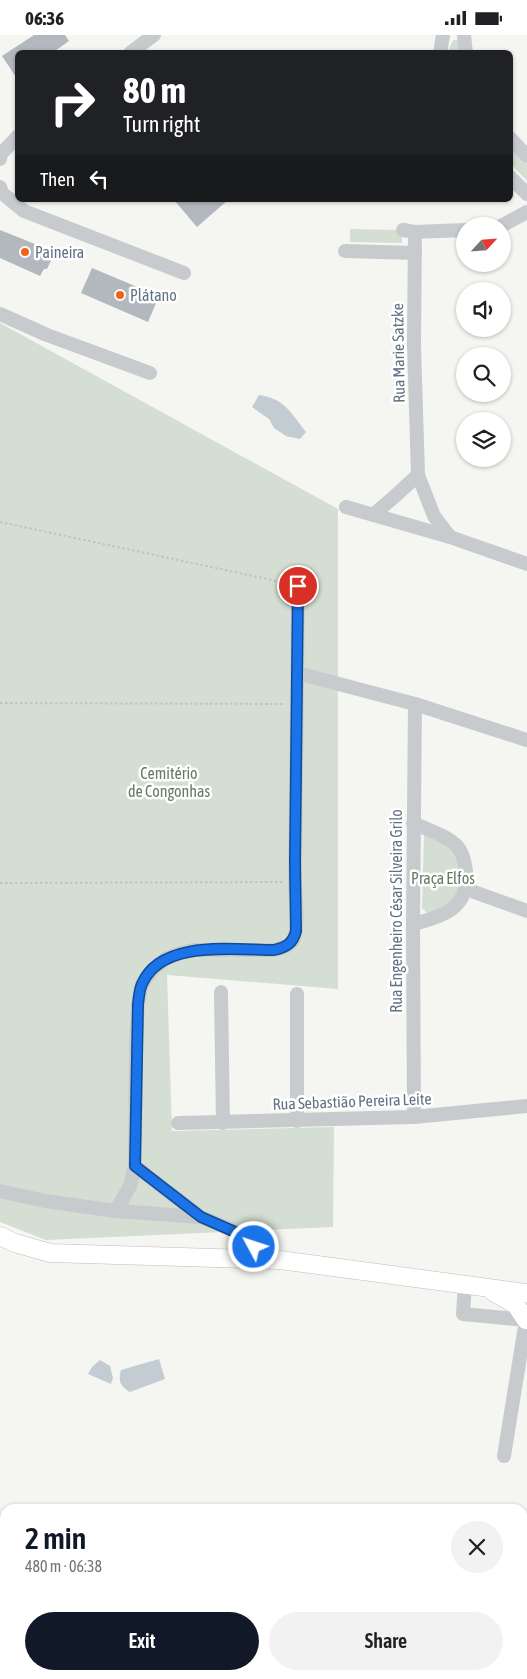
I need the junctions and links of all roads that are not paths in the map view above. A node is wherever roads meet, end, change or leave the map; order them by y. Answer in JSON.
{"nodes":[{"id":1,"x":154,"y":35,"type":"edge"},
{"id":2,"x":443,"y":35,"type":"edge"},
{"id":3,"x":464,"y":35,"type":"edge"},
{"id":4,"x":134,"y":50,"type":"edge"},
{"id":5,"x":440,"y":50,"type":"edge"},
{"id":6,"x":466,"y":50,"type":"edge"},
{"id":7,"x":15,"y":139,"type":"edge"},
{"id":8,"x":513,"y":141,"type":"edge"},
{"id":9,"x":527,"y":156,"type":"edge"},
{"id":10,"x":0,"y":159,"type":"edge"},
{"id":11,"x":513,"y":180,"type":"edge"},
{"id":12,"x":0,"y":187,"type":"edge"},
{"id":13,"x":527,"y":194,"type":"edge"},
{"id":14,"x":527,"y":212,"type":"edge"},
{"id":15,"x":511,"y":220,"type":"edge"},
{"id":16,"x":456,"y":230,"type":"edge"},
{"id":17,"x":345,"y":251,"type":"dead end"},
{"id":18,"x":415,"y":253,"type":"junction"},
{"id":19,"x":184,"y":273,"type":"dead end"},
{"id":20,"x":0,"y":314,"type":"edge"},
{"id":21,"x":150,"y":373,"type":"dead end"},
{"id":22,"x":418,"y":475,"type":"junction"},
{"id":23,"x":346,"y":507,"type":"dead end"},
{"id":24,"x":373,"y":515,"type":"junction"},
{"id":25,"x":450,"y":537,"type":"junction"},
{"id":26,"x":527,"y":564,"type":"edge"},
{"id":27,"x":298,"y":586,"type":"road end"},
{"id":28,"x":297,"y":673,"type":"junction"},
{"id":29,"x":414,"y":704,"type":"junction"},
{"id":30,"x":527,"y":740,"type":"edge"},
{"id":31,"x":413,"y":823,"type":"junction"},
{"id":32,"x":466,"y":889,"type":"junction"},
{"id":33,"x":527,"y":911,"type":"edge"},
{"id":34,"x":413,"y":924,"type":"junction"},
{"id":35,"x":220,"y":992,"type":"dead end"},
{"id":36,"x":297,"y":995,"type":"dead end"},
{"id":37,"x":527,"y":1106,"type":"edge"},
{"id":38,"x":414,"y":1117,"type":"junction"},
{"id":39,"x":297,"y":1121,"type":"junction"},
{"id":40,"x":178,"y":1123,"type":"dead end"},
{"id":41,"x":223,"y":1123,"type":"junction"},
{"id":42,"x":135,"y":1166,"type":"junction"},
{"id":43,"x":0,"y":1191,"type":"edge"},
{"id":44,"x":116,"y":1211,"type":"junction"},
{"id":45,"x":201,"y":1217,"type":"junction"},
{"id":46,"x":0,"y":1236,"type":"edge"},
{"id":47,"x":266,"y":1259,"type":"junction"},
{"id":48,"x":465,"y":1284,"type":"junction"},
{"id":49,"x":486,"y":1287,"type":"junction"},
{"id":50,"x":527,"y":1292,"type":"edge"},
{"id":51,"x":527,"y":1320,"type":"edge"},
{"id":52,"x":504,"y":1456,"type":"dead end"}],
"edges":[{"from":1,"to":4,"type":"street"},
{"from":2,"to":5,"type":"street"},
{"from":3,"to":6,"type":"street"},
{"from":7,"to":10,"type":"street"},
{"from":8,"to":9,"type":"street"},
{"from":11,"to":13,"type":"street"},
{"from":12,"to":19,"type":"street"},
{"from":14,"to":15,"type":"street"},
{"from":16,"to":18,"type":"street","name":"Rua Marie Satzke"},
{"from":17,"to":18,"type":"street"},
{"from":18,"to":22,"type":"street","name":"Rua Marie Satzke"},
{"from":20,"to":21,"type":"street"},
{"from":22,"to":24,"type":"street"},
{"from":22,"to":25,"type":"street","name":"Rua Marie Satzke"},
{"from":23,"to":24,"type":"street"},
{"from":24,"to":25,"type":"street"},
{"from":25,"to":26,"type":"street"},
{"from":27,"to":28,"type":"street"},
{"from":28,"to":29,"type":"street"},
{"from":28,"to":42,"type":"street"},
{"from":29,"to":30,"type":"street"},
{"from":29,"to":31,"type":"street","name":"Rua Engenheiro César Silveira Grilo"},
{"from":31,"to":32,"type":"street"},
{"from":31,"to":34,"type":"street","name":"Rua Engenheiro César Silveira Grilo"},
{"from":32,"to":33,"type":"street"},
{"from":32,"to":34,"type":"street"},
{"from":34,"to":38,"type":"street","name":"Rua Engenheiro César Silveira Grilo"},
{"from":35,"to":41,"type":"street"},
{"from":36,"to":39,"type":"street"},
{"from":37,"to":38,"type":"street","name":"Rua Sebastião Pereira Leite"},
{"from":38,"to":39,"type":"street","name":"Rua Sebastião Pereira Leite"},
{"from":39,"to":41,"type":"street","name":"Rua Sebastião Pereira Leite"},
{"from":40,"to":41,"type":"street","name":"Rua Sebastião Pereira Leite"},
{"from":42,"to":44,"type":"street"},
{"from":42,"to":45,"type":"street"},
{"from":43,"to":44,"type":"street"},
{"from":44,"to":45,"type":"street"},
{"from":45,"to":47,"type":"street"},
{"from":46,"to":47,"type":"main road"},
{"from":47,"to":48,"type":"main road"},
{"from":48,"to":49,"type":"main road"},
{"from":48,"to":51,"type":"street"},
{"from":49,"to":50,"type":"main road"},
{"from":49,"to":51,"type":"main road"},
{"from":51,"to":52,"type":"street"}]}
